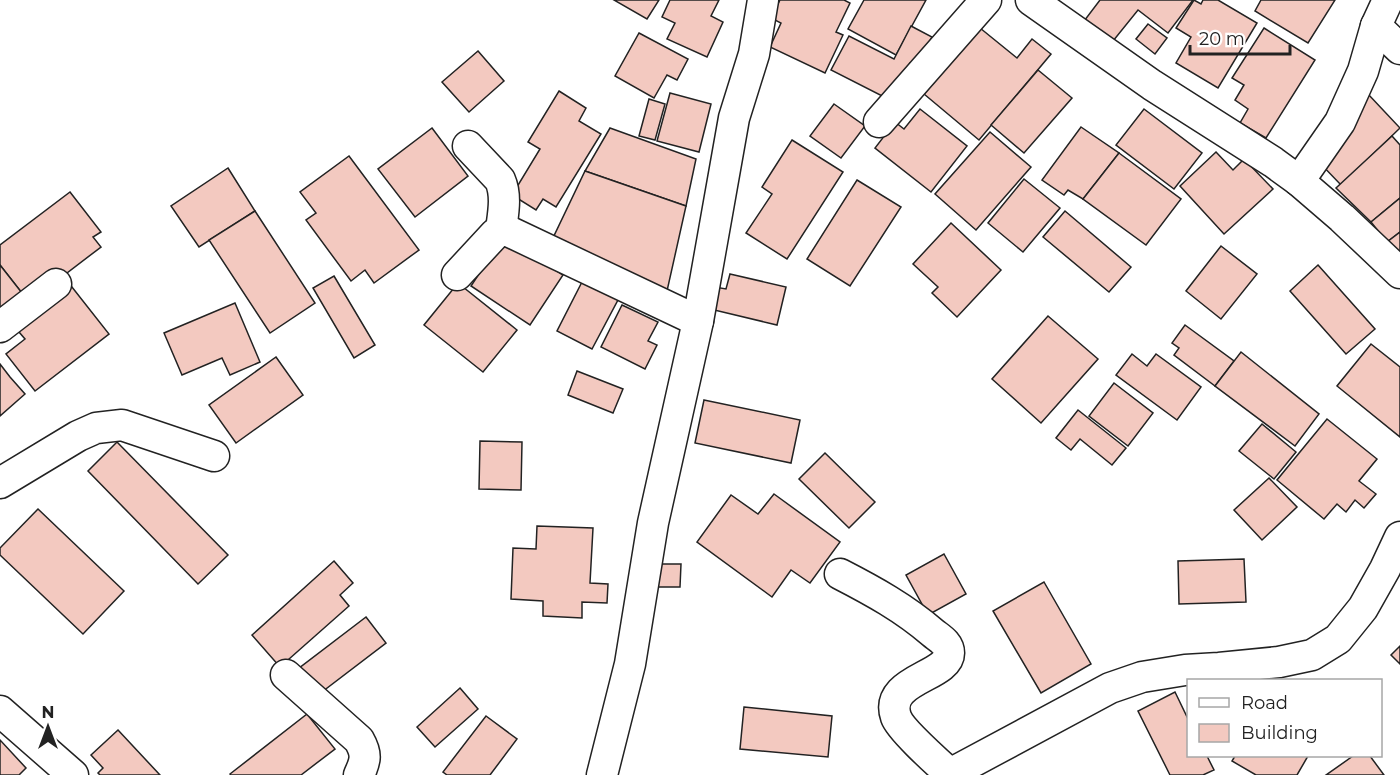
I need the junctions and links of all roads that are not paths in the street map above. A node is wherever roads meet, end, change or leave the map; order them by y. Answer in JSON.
{"nodes":[{"id":1,"x":763,"y":0,"type":"edge"},
{"id":2,"x":986,"y":0,"type":"edge"},
{"id":3,"x":1030,"y":0,"type":"edge"},
{"id":4,"x":1382,"y":13,"type":"edge"},
{"id":5,"x":1400,"y":50,"type":"edge"},
{"id":6,"x":879,"y":122,"type":"dead end"},
{"id":7,"x":468,"y":146,"type":"dead end"},
{"id":8,"x":1299,"y":181,"type":"junction"},
{"id":9,"x":501,"y":230,"type":"junction"},
{"id":10,"x":1400,"y":273,"type":"edge"},
{"id":11,"x":457,"y":275,"type":"dead end"},
{"id":12,"x":56,"y":284,"type":"dead end"},
{"id":13,"x":698,"y":321,"type":"junction"},
{"id":14,"x":0,"y":327,"type":"edge"},
{"id":15,"x":214,"y":456,"type":"dead end"},
{"id":16,"x":0,"y":483,"type":"edge"},
{"id":17,"x":1400,"y":537,"type":"edge"},
{"id":18,"x":840,"y":574,"type":"dead end"},
{"id":19,"x":286,"y":675,"type":"dead end"},
{"id":20,"x":0,"y":711,"type":"edge"},
{"id":21,"x":948,"y":774,"type":"edge"},
{"id":22,"x":73,"y":775,"type":"edge"},
{"id":23,"x":359,"y":775,"type":"edge"},
{"id":24,"x":602,"y":775,"type":"edge"}],
"edges":[{"from":1,"to":13,"type":"street"},
{"from":2,"to":6,"type":"street"},
{"from":3,"to":8,"type":"street"},
{"from":4,"to":5,"type":"street"},
{"from":4,"to":8,"type":"street"},
{"from":7,"to":9,"type":"street"},
{"from":8,"to":10,"type":"street"},
{"from":9,"to":11,"type":"street"},
{"from":9,"to":13,"type":"street"},
{"from":12,"to":14,"type":"street"},
{"from":13,"to":24,"type":"street"},
{"from":15,"to":16,"type":"street"},
{"from":17,"to":21,"type":"street"},
{"from":18,"to":21,"type":"street"},
{"from":19,"to":23,"type":"street"},
{"from":20,"to":22,"type":"street"}]}
